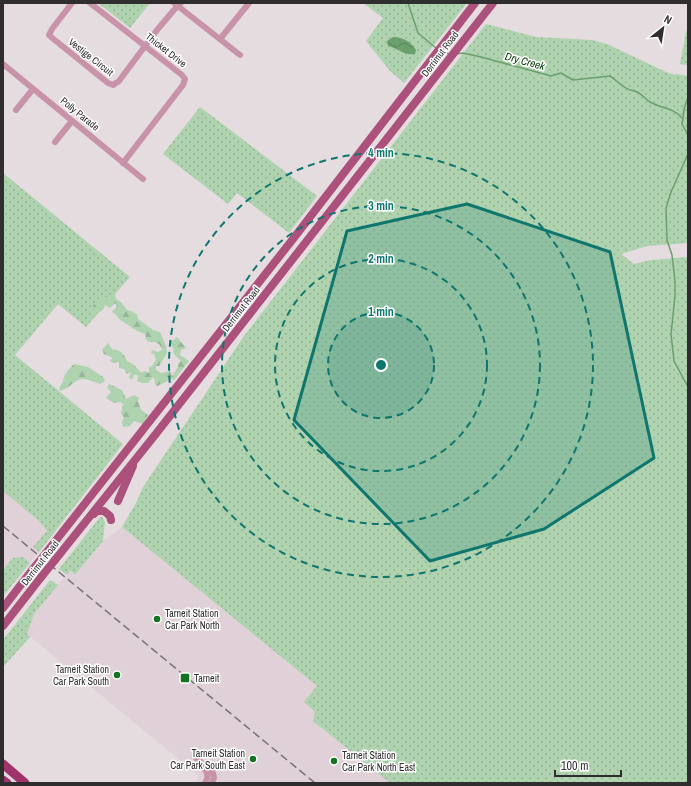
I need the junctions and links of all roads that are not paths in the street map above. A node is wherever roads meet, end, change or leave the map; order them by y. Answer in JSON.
{"nodes":[{"id":1,"x":72,"y":3,"type":"edge"},
{"id":2,"x":90,"y":3,"type":"edge"},
{"id":3,"x":249,"y":3,"type":"edge"},
{"id":4,"x":475,"y":3,"type":"edge"},
{"id":5,"x":493,"y":3,"type":"edge"},
{"id":6,"x":178,"y":4,"type":"edge"},
{"id":7,"x":220,"y":39,"type":"junction"},
{"id":8,"x":146,"y":46,"type":"junction"},
{"id":9,"x":240,"y":55,"type":"dead end"},
{"id":10,"x":3,"y":64,"type":"edge"},
{"id":11,"x":33,"y":89,"type":"junction"},
{"id":12,"x":16,"y":110,"type":"dead end"},
{"id":13,"x":72,"y":121,"type":"junction"},
{"id":14,"x":55,"y":142,"type":"dead end"},
{"id":15,"x":123,"y":162,"type":"junction"},
{"id":16,"x":144,"y":179,"type":"dead end"},
{"id":17,"x":136,"y":460,"type":"junction"},
{"id":18,"x":100,"y":483,"type":"junction"},
{"id":19,"x":110,"y":492,"type":"junction"},
{"id":20,"x":118,"y":501,"type":"dead end"},
{"id":21,"x":90,"y":517,"type":"junction"},
{"id":22,"x":111,"y":520,"type":"dead end"},
{"id":23,"x":3,"y":608,"type":"edge"},
{"id":24,"x":3,"y":626,"type":"edge"},
{"id":25,"x":3,"y":764,"type":"edge"},
{"id":26,"x":3,"y":780,"type":"edge"},
{"id":27,"x":7,"y":783,"type":"edge"},
{"id":28,"x":25,"y":783,"type":"edge"},
{"id":29,"x":205,"y":783,"type":"edge"},
{"id":30,"x":212,"y":783,"type":"edge"}],
"edges":[{"from":1,"to":8,"type":"street","name":"Vestige Circuit"},
{"from":2,"to":8,"type":"street","name":"Thicket Drive"},
{"from":3,"to":7,"type":"street"},
{"from":4,"to":18,"type":"main road","name":"Derrimut Road"},
{"from":5,"to":17,"type":"main road","name":"Derrimut Road"},
{"from":6,"to":7,"type":"street"},
{"from":6,"to":8,"type":"street"},
{"from":7,"to":9,"type":"street"},
{"from":8,"to":15,"type":"street","name":"Thicket Drive"},
{"from":10,"to":11,"type":"street","name":"Polly Parade"},
{"from":11,"to":12,"type":"street"},
{"from":11,"to":13,"type":"street","name":"Polly Parade"},
{"from":13,"to":14,"type":"street"},
{"from":13,"to":15,"type":"street","name":"Polly Parade"},
{"from":15,"to":16,"type":"street","name":"Polly Parade"},
{"from":17,"to":19,"type":"main road","name":"Derrimut Road"},
{"from":17,"to":20,"type":"main road"},
{"from":18,"to":19,"type":"main road"},
{"from":18,"to":23,"type":"main road","name":"Derrimut Road","bridge":true},
{"from":19,"to":21,"type":"main road","name":"Derrimut Road"},
{"from":21,"to":22,"type":"main road"},
{"from":21,"to":24,"type":"main road","name":"Derrimut Road","bridge":true},
{"from":25,"to":28,"type":"highway"},
{"from":26,"to":27,"type":"highway"},
{"from":29,"to":30,"type":"street"}]}
